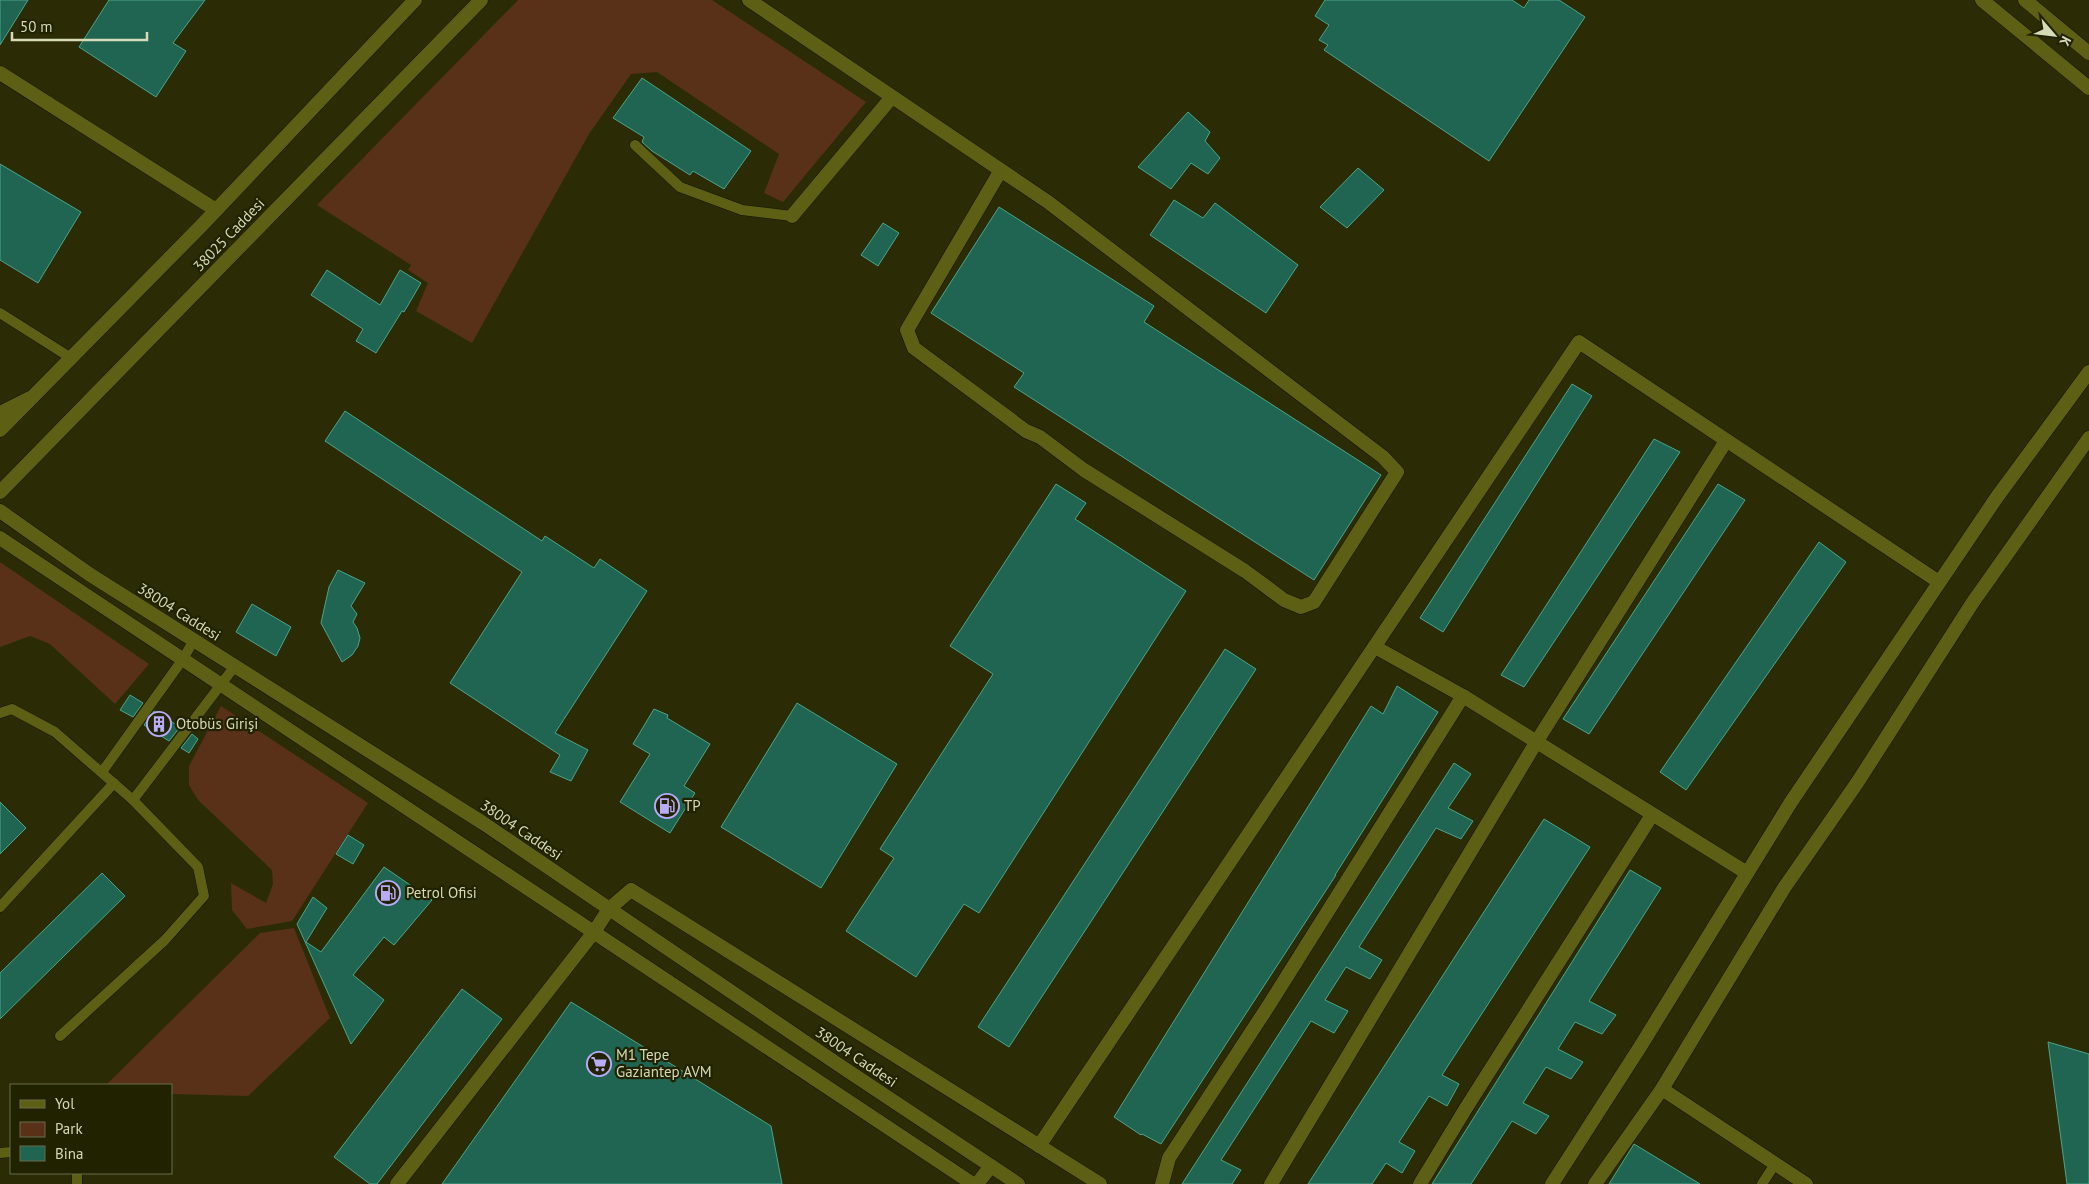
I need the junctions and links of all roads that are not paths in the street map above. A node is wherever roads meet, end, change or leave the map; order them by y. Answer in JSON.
{"nodes":[{"id":1,"x":415,"y":0,"type":"edge"},
{"id":2,"x":481,"y":0,"type":"edge"},
{"id":3,"x":749,"y":0,"type":"edge"},
{"id":4,"x":1982,"y":0,"type":"edge"},
{"id":5,"x":2025,"y":0,"type":"edge"},
{"id":6,"x":2089,"y":53,"type":"edge"},
{"id":7,"x":0,"y":73,"type":"edge"},
{"id":8,"x":2089,"y":88,"type":"edge"},
{"id":9,"x":892,"y":97,"type":"junction"},
{"id":10,"x":635,"y":145,"type":"dead end"},
{"id":11,"x":1001,"y":170,"type":"junction"},
{"id":12,"x":216,"y":210,"type":"junction"},
{"id":13,"x":792,"y":216,"type":"joint"},
{"id":14,"x":0,"y":313,"type":"edge"},
{"id":15,"x":71,"y":358,"type":"junction"},
{"id":16,"x":2089,"y":372,"type":"edge"},
{"id":17,"x":32,"y":397,"type":"junction"},
{"id":18,"x":0,"y":413,"type":"edge"},
{"id":19,"x":0,"y":430,"type":"edge"},
{"id":20,"x":2089,"y":438,"type":"edge"},
{"id":21,"x":1726,"y":441,"type":"junction"},
{"id":22,"x":0,"y":492,"type":"edge"},
{"id":23,"x":0,"y":512,"type":"edge"},
{"id":24,"x":0,"y":538,"type":"edge"},
{"id":25,"x":1939,"y":582,"type":"junction"},
{"id":26,"x":194,"y":640,"type":"junction"},
{"id":27,"x":1375,"y":647,"type":"junction"},
{"id":28,"x":183,"y":659,"type":"junction"},
{"id":29,"x":235,"y":666,"type":"junction"},
{"id":30,"x":220,"y":683,"type":"junction"},
{"id":31,"x":1463,"y":696,"type":"junction"},
{"id":32,"x":0,"y":713,"type":"edge"},
{"id":33,"x":1536,"y":741,"type":"junction"},
{"id":34,"x":102,"y":772,"type":"junction"},
{"id":35,"x":114,"y":783,"type":"junction"},
{"id":36,"x":133,"y":800,"type":"junction"},
{"id":37,"x":1652,"y":815,"type":"junction"},
{"id":38,"x":1747,"y":873,"type":"junction"},
{"id":39,"x":0,"y":907,"type":"edge"},
{"id":40,"x":609,"y":909,"type":"junction"},
{"id":41,"x":594,"y":932,"type":"junction"},
{"id":42,"x":60,"y":1036,"type":"dead end"},
{"id":43,"x":1662,"y":1089,"type":"junction"},
{"id":44,"x":1039,"y":1146,"type":"junction"},
{"id":45,"x":1775,"y":1164,"type":"junction"},
{"id":46,"x":991,"y":1166,"type":"junction"},
{"id":47,"x":397,"y":1184,"type":"edge"},
{"id":48,"x":973,"y":1184,"type":"edge"},
{"id":49,"x":977,"y":1184,"type":"edge"},
{"id":50,"x":1018,"y":1184,"type":"edge"},
{"id":51,"x":1100,"y":1184,"type":"edge"},
{"id":52,"x":1162,"y":1184,"type":"edge"},
{"id":53,"x":1272,"y":1184,"type":"edge"},
{"id":54,"x":1420,"y":1184,"type":"edge"},
{"id":55,"x":1552,"y":1184,"type":"edge"},
{"id":56,"x":1595,"y":1184,"type":"edge"},
{"id":57,"x":1762,"y":1184,"type":"edge"},
{"id":58,"x":1806,"y":1184,"type":"edge"}],
"edges":[{"from":1,"to":12,"type":"street","name":"38025 Caddesi"},
{"from":2,"to":22,"type":"street","name":"38025 Caddesi"},
{"from":3,"to":9,"type":"street"},
{"from":4,"to":8,"type":"street"},
{"from":5,"to":6,"type":"street"},
{"from":7,"to":12,"type":"street"},
{"from":9,"to":11,"type":"street"},
{"from":9,"to":13,"type":"street"},
{"from":10,"to":13,"type":"lane"},
{"from":11,"to":11,"type":"street"},
{"from":12,"to":15,"type":"street","name":"38025 Caddesi"},
{"from":14,"to":15,"type":"lane"},
{"from":15,"to":17,"type":"street","name":"38025 Caddesi"},
{"from":16,"to":25,"type":"street"},
{"from":17,"to":18,"type":"street"},
{"from":17,"to":19,"type":"street","name":"38025 Caddesi"},
{"from":20,"to":43,"type":"street"},
{"from":21,"to":25,"type":"street"},
{"from":21,"to":27,"type":"street"},
{"from":21,"to":33,"type":"street"},
{"from":23,"to":26,"type":"street","name":"38004 Caddesi"},
{"from":24,"to":28,"type":"street"},
{"from":25,"to":38,"type":"street"},
{"from":26,"to":28,"type":"lane"},
{"from":26,"to":29,"type":"street","name":"38004 Caddesi"},
{"from":27,"to":31,"type":"street"},
{"from":27,"to":44,"type":"street"},
{"from":28,"to":30,"type":"street"},
{"from":28,"to":34,"type":"lane"},
{"from":29,"to":30,"type":"lane"},
{"from":29,"to":40,"type":"street","name":"38004 Caddesi"},
{"from":30,"to":36,"type":"lane"},
{"from":30,"to":41,"type":"street"},
{"from":31,"to":33,"type":"street"},
{"from":31,"to":52,"type":"street"},
{"from":32,"to":34,"type":"lane"},
{"from":33,"to":37,"type":"street"},
{"from":33,"to":53,"type":"street"},
{"from":34,"to":35,"type":"lane"},
{"from":35,"to":36,"type":"lane"},
{"from":35,"to":39,"type":"lane"},
{"from":36,"to":42,"type":"lane"},
{"from":37,"to":38,"type":"street"},
{"from":37,"to":54,"type":"street"},
{"from":38,"to":55,"type":"street"},
{"from":40,"to":41,"type":"street"},
{"from":40,"to":44,"type":"street"},
{"from":40,"to":46,"type":"street","name":"38004 Caddesi"},
{"from":41,"to":47,"type":"street"},
{"from":41,"to":48,"type":"street"},
{"from":43,"to":45,"type":"street"},
{"from":43,"to":56,"type":"street"},
{"from":44,"to":51,"type":"street"},
{"from":45,"to":57,"type":"lane"},
{"from":45,"to":58,"type":"street"},
{"from":46,"to":49,"type":"street"},
{"from":46,"to":50,"type":"street","name":"38004 Caddesi"}]}
